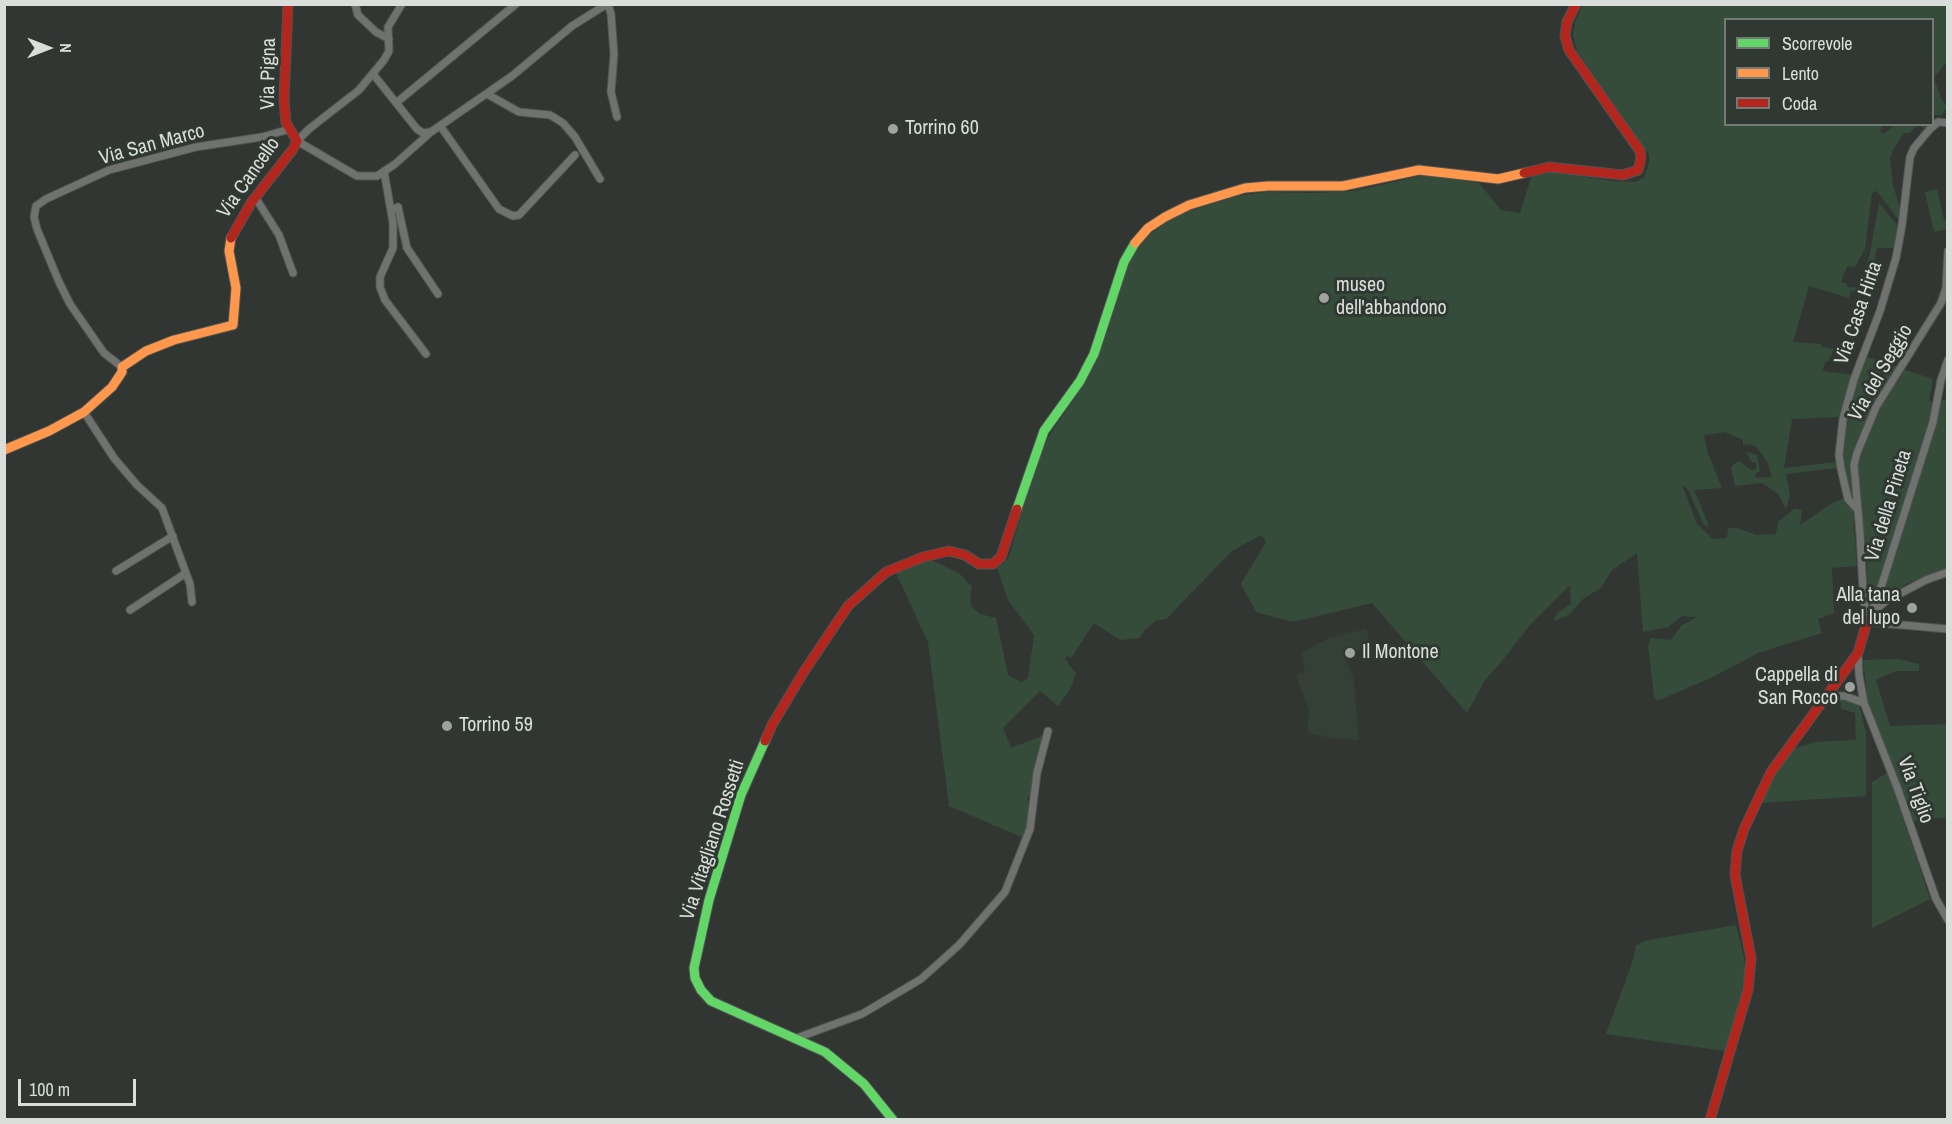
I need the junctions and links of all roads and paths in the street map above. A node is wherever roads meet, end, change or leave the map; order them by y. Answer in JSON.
{"nodes":[{"id":1,"x":288,"y":4,"type":"edge"},
{"id":2,"x":355,"y":4,"type":"edge"},
{"id":3,"x":402,"y":4,"type":"edge"},
{"id":4,"x":516,"y":4,"type":"edge"},
{"id":5,"x":608,"y":4,"type":"edge"},
{"id":6,"x":1576,"y":4,"type":"edge"},
{"id":7,"x":389,"y":39,"type":"junction"},
{"id":8,"x":373,"y":74,"type":"junction"},
{"id":9,"x":487,"y":94,"type":"junction"},
{"id":10,"x":396,"y":103,"type":"junction"},
{"id":11,"x":617,"y":117,"type":"dead end"},
{"id":12,"x":1933,"y":126,"type":"edge"},
{"id":13,"x":441,"y":127,"type":"junction"},
{"id":14,"x":290,"y":129,"type":"junction"},
{"id":15,"x":431,"y":132,"type":"junction"},
{"id":16,"x":297,"y":141,"type":"junction"},
{"id":17,"x":575,"y":155,"type":"dead end"},
{"id":18,"x":384,"y":171,"type":"junction"},
{"id":19,"x":600,"y":179,"type":"dead end"},
{"id":20,"x":255,"y":197,"type":"junction"},
{"id":21,"x":391,"y":210,"type":"junction"},
{"id":22,"x":1947,"y":251,"type":"edge"},
{"id":23,"x":293,"y":273,"type":"dead end"},
{"id":24,"x":438,"y":294,"type":"dead end"},
{"id":25,"x":426,"y":354,"type":"dead end"},
{"id":26,"x":1947,"y":360,"type":"edge"},
{"id":27,"x":122,"y":367,"type":"junction"},
{"id":28,"x":84,"y":412,"type":"junction"},
{"id":29,"x":4,"y":450,"type":"edge"},
{"id":30,"x":1858,"y":510,"type":"junction"},
{"id":31,"x":172,"y":536,"type":"junction"},
{"id":32,"x":116,"y":571,"type":"dead end"},
{"id":33,"x":1947,"y":572,"type":"edge"},
{"id":34,"x":186,"y":573,"type":"junction"},
{"id":35,"x":192,"y":602,"type":"dead end"},
{"id":36,"x":130,"y":610,"type":"dead end"},
{"id":37,"x":1867,"y":622,"type":"junction"},
{"id":38,"x":1947,"y":629,"type":"edge"},
{"id":39,"x":1858,"y":653,"type":"junction"},
{"id":40,"x":1827,"y":696,"type":"junction"},
{"id":41,"x":1864,"y":703,"type":"junction"},
{"id":42,"x":1048,"y":731,"type":"dead end"},
{"id":43,"x":1947,"y":920,"type":"edge"},
{"id":44,"x":794,"y":1039,"type":"junction"},
{"id":45,"x":893,"y":1119,"type":"edge"},
{"id":46,"x":1710,"y":1119,"type":"edge"}],
"edges":[{"from":1,"to":14,"type":"street","name":"Via Pigna"},
{"from":2,"to":7,"type":"street"},
{"from":3,"to":7,"type":"street"},
{"from":4,"to":10,"type":"street"},
{"from":5,"to":9,"type":"street"},
{"from":5,"to":11,"type":"street"},
{"from":6,"to":44,"type":"street","name":"Via Vitagliano Rossetti"},
{"from":7,"to":8,"type":"street"},
{"from":8,"to":10,"type":"street"},
{"from":8,"to":16,"type":"street"},
{"from":9,"to":13,"type":"street"},
{"from":9,"to":19,"type":"street"},
{"from":10,"to":15,"type":"street"},
{"from":12,"to":30,"type":"street","name":"Via Casa Hirta"},
{"from":13,"to":15,"type":"street"},
{"from":13,"to":17,"type":"street"},
{"from":14,"to":16,"type":"street","name":"Via Pigna"},
{"from":14,"to":27,"type":"street","name":"Via San Marco"},
{"from":15,"to":18,"type":"street"},
{"from":16,"to":18,"type":"street"},
{"from":16,"to":20,"type":"street","name":"Via Cancello"},
{"from":18,"to":21,"type":"street"},
{"from":20,"to":23,"type":"street"},
{"from":20,"to":27,"type":"street","name":"Via Cancello"},
{"from":21,"to":24,"type":"street"},
{"from":21,"to":25,"type":"street"},
{"from":22,"to":30,"type":"street","name":"Via del Seggio"},
{"from":26,"to":37,"type":"street","name":"Via della Pineta"},
{"from":27,"to":28,"type":"street","name":"Via Cancello"},
{"from":28,"to":29,"type":"street","name":"Via Cancello"},
{"from":28,"to":31,"type":"street"},
{"from":30,"to":37,"type":"street","name":"Via del Seggio"},
{"from":31,"to":32,"type":"street"},
{"from":31,"to":34,"type":"street"},
{"from":33,"to":37,"type":"street"},
{"from":34,"to":35,"type":"street"},
{"from":34,"to":36,"type":"street"},
{"from":37,"to":38,"type":"street"},
{"from":37,"to":39,"type":"street"},
{"from":39,"to":40,"type":"street"},
{"from":39,"to":41,"type":"street","name":"Via Tiglio"},
{"from":40,"to":41,"type":"street"},
{"from":40,"to":46,"type":"street"},
{"from":41,"to":43,"type":"street","name":"Via Tiglio"},
{"from":42,"to":44,"type":"street"},
{"from":44,"to":45,"type":"street","name":"Via Vitagliano Rossetti"}]}
